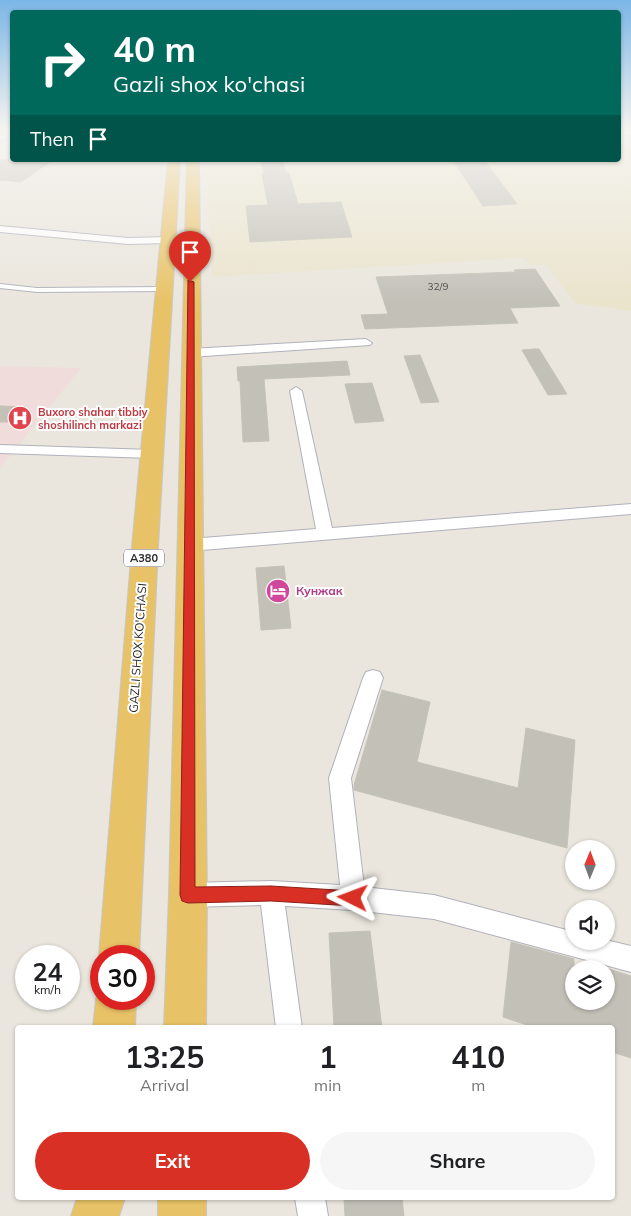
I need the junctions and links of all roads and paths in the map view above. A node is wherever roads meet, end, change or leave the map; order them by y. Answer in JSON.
{"nodes":[{"id":1,"x":172,"y":188,"type":"edge"},
{"id":2,"x":193,"y":188,"type":"edge"},
{"id":3,"x":0,"y":229,"type":"edge"},
{"id":4,"x":168,"y":240,"type":"junction"},
{"id":5,"x":0,"y":286,"type":"edge"},
{"id":6,"x":164,"y":289,"type":"junction"},
{"id":7,"x":366,"y":343,"type":"dead end"},
{"id":8,"x":190,"y":353,"type":"junction"},
{"id":9,"x":296,"y":391,"type":"dead end"},
{"id":10,"x":0,"y":449,"type":"edge"},
{"id":11,"x":152,"y":454,"type":"junction"},
{"id":12,"x":631,"y":509,"type":"edge"},
{"id":13,"x":325,"y":534,"type":"junction"},
{"id":14,"x":190,"y":545,"type":"junction"},
{"id":15,"x":373,"y":678,"type":"dead end"},
{"id":16,"x":271,"y":893,"type":"junction"},
{"id":17,"x":188,"y":895,"type":"junction"},
{"id":18,"x":353,"y":898,"type":"junction"},
{"id":19,"x":119,"y":945,"type":"edge"},
{"id":20,"x":631,"y":959,"type":"edge"},
{"id":21,"x":115,"y":1010,"type":"edge"},
{"id":22,"x":114,"y":1025,"type":"edge"},
{"id":23,"x":185,"y":1025,"type":"edge"},
{"id":24,"x":289,"y":1025,"type":"edge"},
{"id":25,"x":101,"y":1200,"type":"edge"},
{"id":26,"x":102,"y":1200,"type":"edge"},
{"id":27,"x":182,"y":1200,"type":"edge"},
{"id":28,"x":310,"y":1200,"type":"edge"},
{"id":29,"x":95,"y":1216,"type":"edge"},
{"id":30,"x":103,"y":1216,"type":"edge"},
{"id":31,"x":182,"y":1216,"type":"edge"},
{"id":32,"x":312,"y":1216,"type":"edge"}],
"edges":[{"from":1,"to":4,"type":"highway","name":"GAZLI SHOX KO'CHASI","number":"A380"},
{"from":2,"to":8,"type":"highway"},
{"from":3,"to":4,"type":"street"},
{"from":4,"to":6,"type":"highway","name":"GAZLI SHOX KO'CHASI","number":"A380"},
{"from":5,"to":6,"type":"lane"},
{"from":6,"to":11,"type":"highway","name":"GAZLI SHOX KO'CHASI","number":"A380"},
{"from":7,"to":8,"type":"street"},
{"from":8,"to":14,"type":"highway"},
{"from":9,"to":13,"type":"street"},
{"from":10,"to":11,"type":"street"},
{"from":11,"to":19,"type":"highway","name":"GAZLI SHOX KO'CHASI","number":"A380"},
{"from":12,"to":13,"type":"street"},
{"from":13,"to":14,"type":"street"},
{"from":14,"to":17,"type":"highway"},
{"from":15,"to":18,"type":"street"},
{"from":16,"to":17,"type":"street"},
{"from":16,"to":18,"type":"street"},
{"from":16,"to":24,"type":"street"},
{"from":17,"to":23,"type":"highway"},
{"from":18,"to":20,"type":"street"},
{"from":21,"to":22,"type":"highway"},
{"from":25,"to":29,"type":"highway"},
{"from":26,"to":30,"type":"highway"},
{"from":27,"to":31,"type":"highway"},
{"from":28,"to":32,"type":"street"}]}
